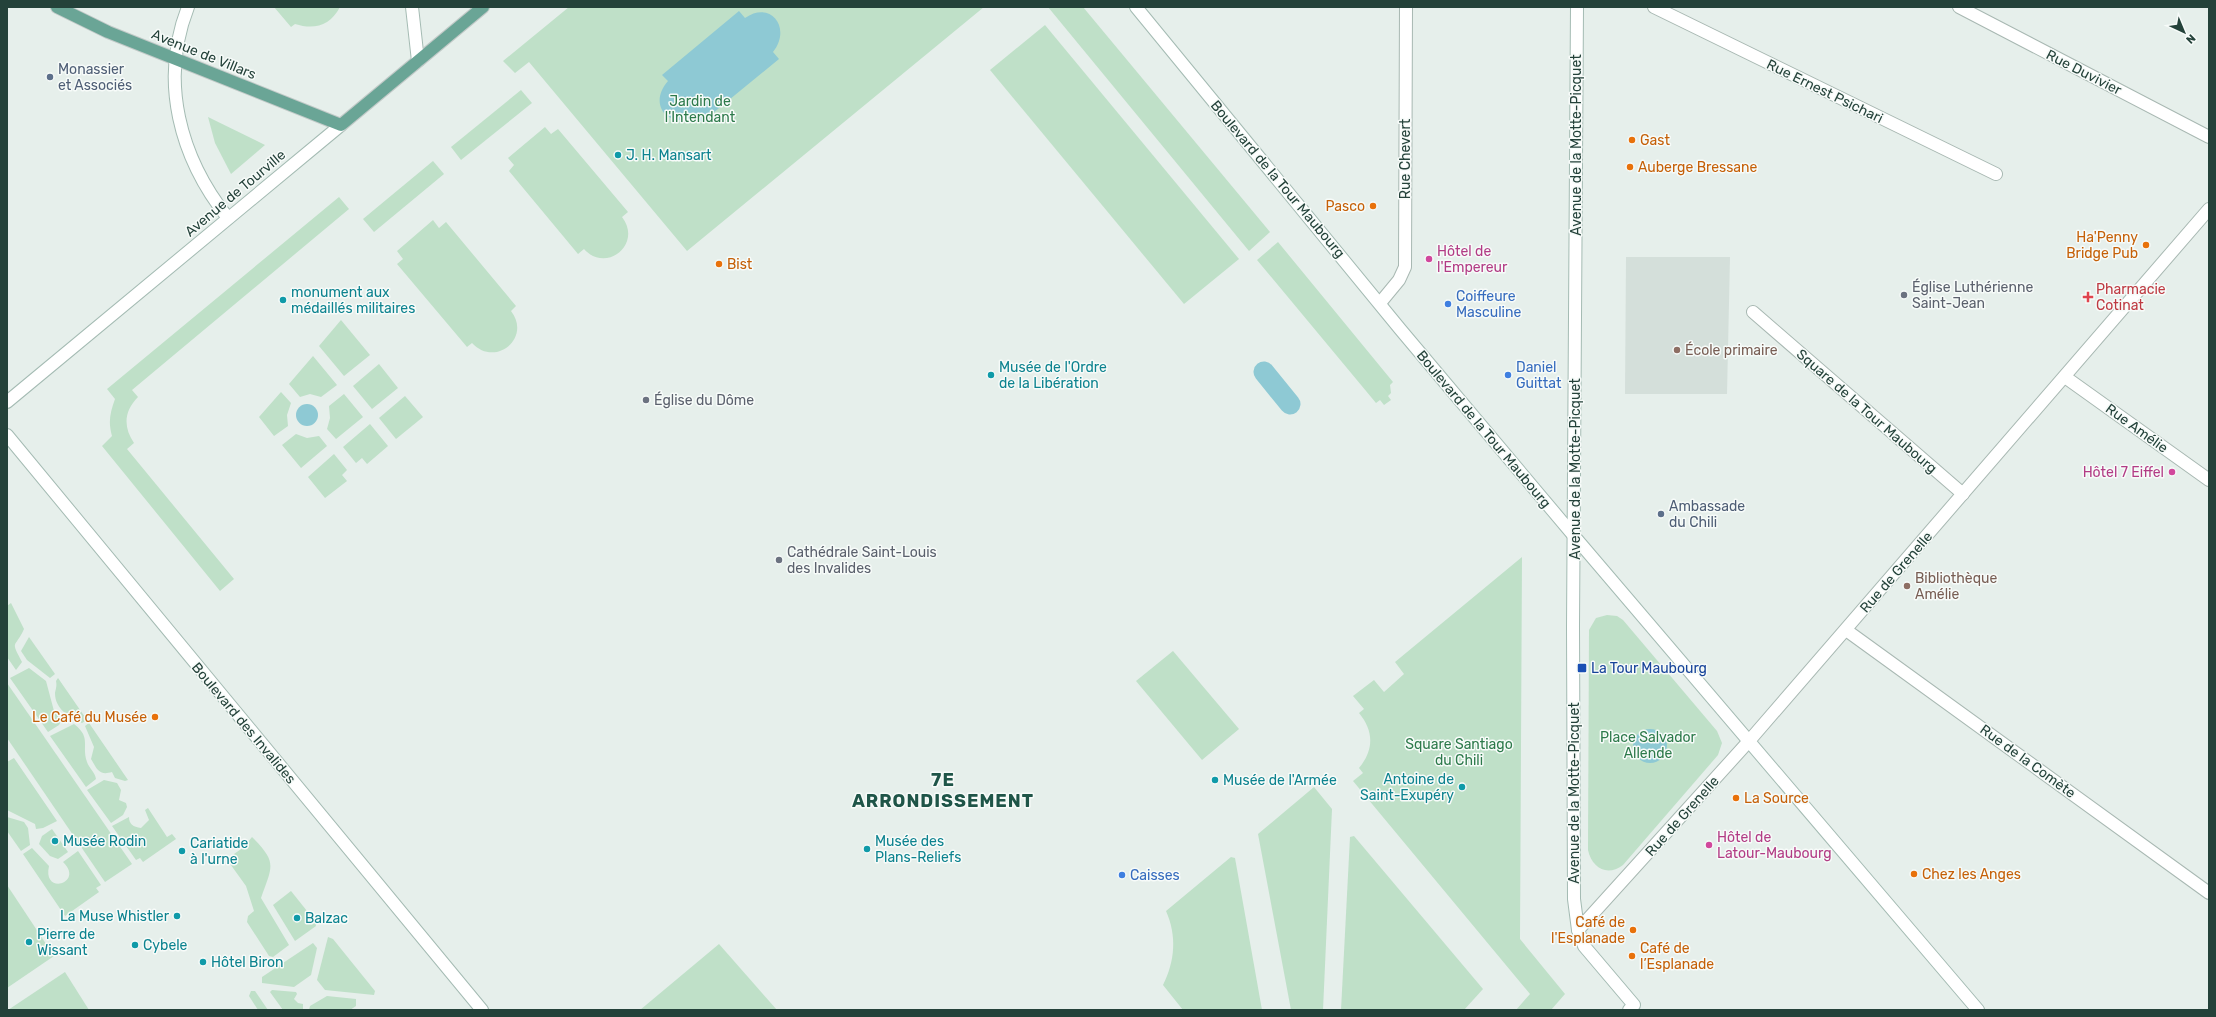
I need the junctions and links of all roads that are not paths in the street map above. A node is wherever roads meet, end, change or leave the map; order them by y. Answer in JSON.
{"nodes":[{"id":1,"x":58,"y":7,"type":"edge"},
{"id":2,"x":188,"y":7,"type":"edge"},
{"id":3,"x":412,"y":7,"type":"edge"},
{"id":4,"x":483,"y":7,"type":"edge"},
{"id":5,"x":1136,"y":7,"type":"edge"},
{"id":6,"x":1406,"y":7,"type":"edge"},
{"id":7,"x":1576,"y":7,"type":"edge"},
{"id":8,"x":1654,"y":7,"type":"edge"},
{"id":9,"x":1959,"y":7,"type":"edge"},
{"id":10,"x":176,"y":59,"type":"junction"},
{"id":11,"x":418,"y":61,"type":"junction"},
{"id":12,"x":341,"y":125,"type":"junction"},
{"id":13,"x":2209,"y":137,"type":"edge"},
{"id":14,"x":1996,"y":174,"type":"dead end"},
{"id":15,"x":2209,"y":209,"type":"edge"},
{"id":16,"x":228,"y":218,"type":"junction"},
{"id":17,"x":1380,"y":302,"type":"junction"},
{"id":18,"x":1753,"y":312,"type":"dead end"},
{"id":19,"x":2065,"y":377,"type":"junction"},
{"id":20,"x":7,"y":402,"type":"edge"},
{"id":21,"x":7,"y":435,"type":"edge"},
{"id":22,"x":2209,"y":480,"type":"edge"},
{"id":23,"x":1963,"y":494,"type":"junction"},
{"id":24,"x":1574,"y":536,"type":"junction"},
{"id":25,"x":1846,"y":630,"type":"junction"},
{"id":26,"x":1749,"y":741,"type":"junction"},
{"id":27,"x":2209,"y":893,"type":"edge"},
{"id":28,"x":1578,"y":930,"type":"junction"},
{"id":29,"x":1634,"y":1008,"type":"edge"},
{"id":30,"x":482,"y":1010,"type":"edge"},
{"id":31,"x":1978,"y":1010,"type":"edge"}],
"edges":[{"from":1,"to":10,"type":"main road","name":"Avenue de Villars"},
{"from":2,"to":10,"type":"street"},
{"from":3,"to":11,"type":"street"},
{"from":4,"to":11,"type":"main road","name":"Avenue de Tourville"},
{"from":5,"to":17,"type":"street","name":"Boulevard de la Tour Maubourg"},
{"from":6,"to":17,"type":"street","name":"Rue Chevert"},
{"from":7,"to":24,"type":"street","name":"Avenue de la Motte-Picquet"},
{"from":8,"to":14,"type":"street","name":"Rue Ernest Psichari"},
{"from":9,"to":13,"type":"street","name":"Rue Duvivier"},
{"from":10,"to":12,"type":"main road","name":"Avenue de Villars"},
{"from":10,"to":16,"type":"street"},
{"from":11,"to":12,"type":"main road","name":"Avenue de Tourville"},
{"from":12,"to":16,"type":"street","name":"Avenue de Tourville"},
{"from":15,"to":19,"type":"street","name":"Rue de Grenelle"},
{"from":16,"to":20,"type":"street","name":"Avenue de Tourville"},
{"from":17,"to":24,"type":"street","name":"Boulevard de la Tour Maubourg"},
{"from":18,"to":23,"type":"street","name":"Square de la Tour Maubourg"},
{"from":19,"to":22,"type":"street","name":"Rue Amélie"},
{"from":19,"to":23,"type":"street","name":"Rue de Grenelle"},
{"from":21,"to":30,"type":"street","name":"Boulevard des Invalides"},
{"from":23,"to":25,"type":"street","name":"Rue de Grenelle"},
{"from":24,"to":26,"type":"street","name":"Boulevard de la Tour Maubourg"},
{"from":24,"to":28,"type":"street","name":"Avenue de la Motte-Picquet"},
{"from":25,"to":26,"type":"street","name":"Rue de Grenelle"},
{"from":25,"to":27,"type":"street","name":"Rue de la Comète"},
{"from":26,"to":28,"type":"street","name":"Rue de Grenelle"},
{"from":26,"to":31,"type":"street","name":"Boulevard de la Tour Maubourg"},
{"from":28,"to":29,"type":"street","name":"Avenue de la Motte-Picquet"}]}
